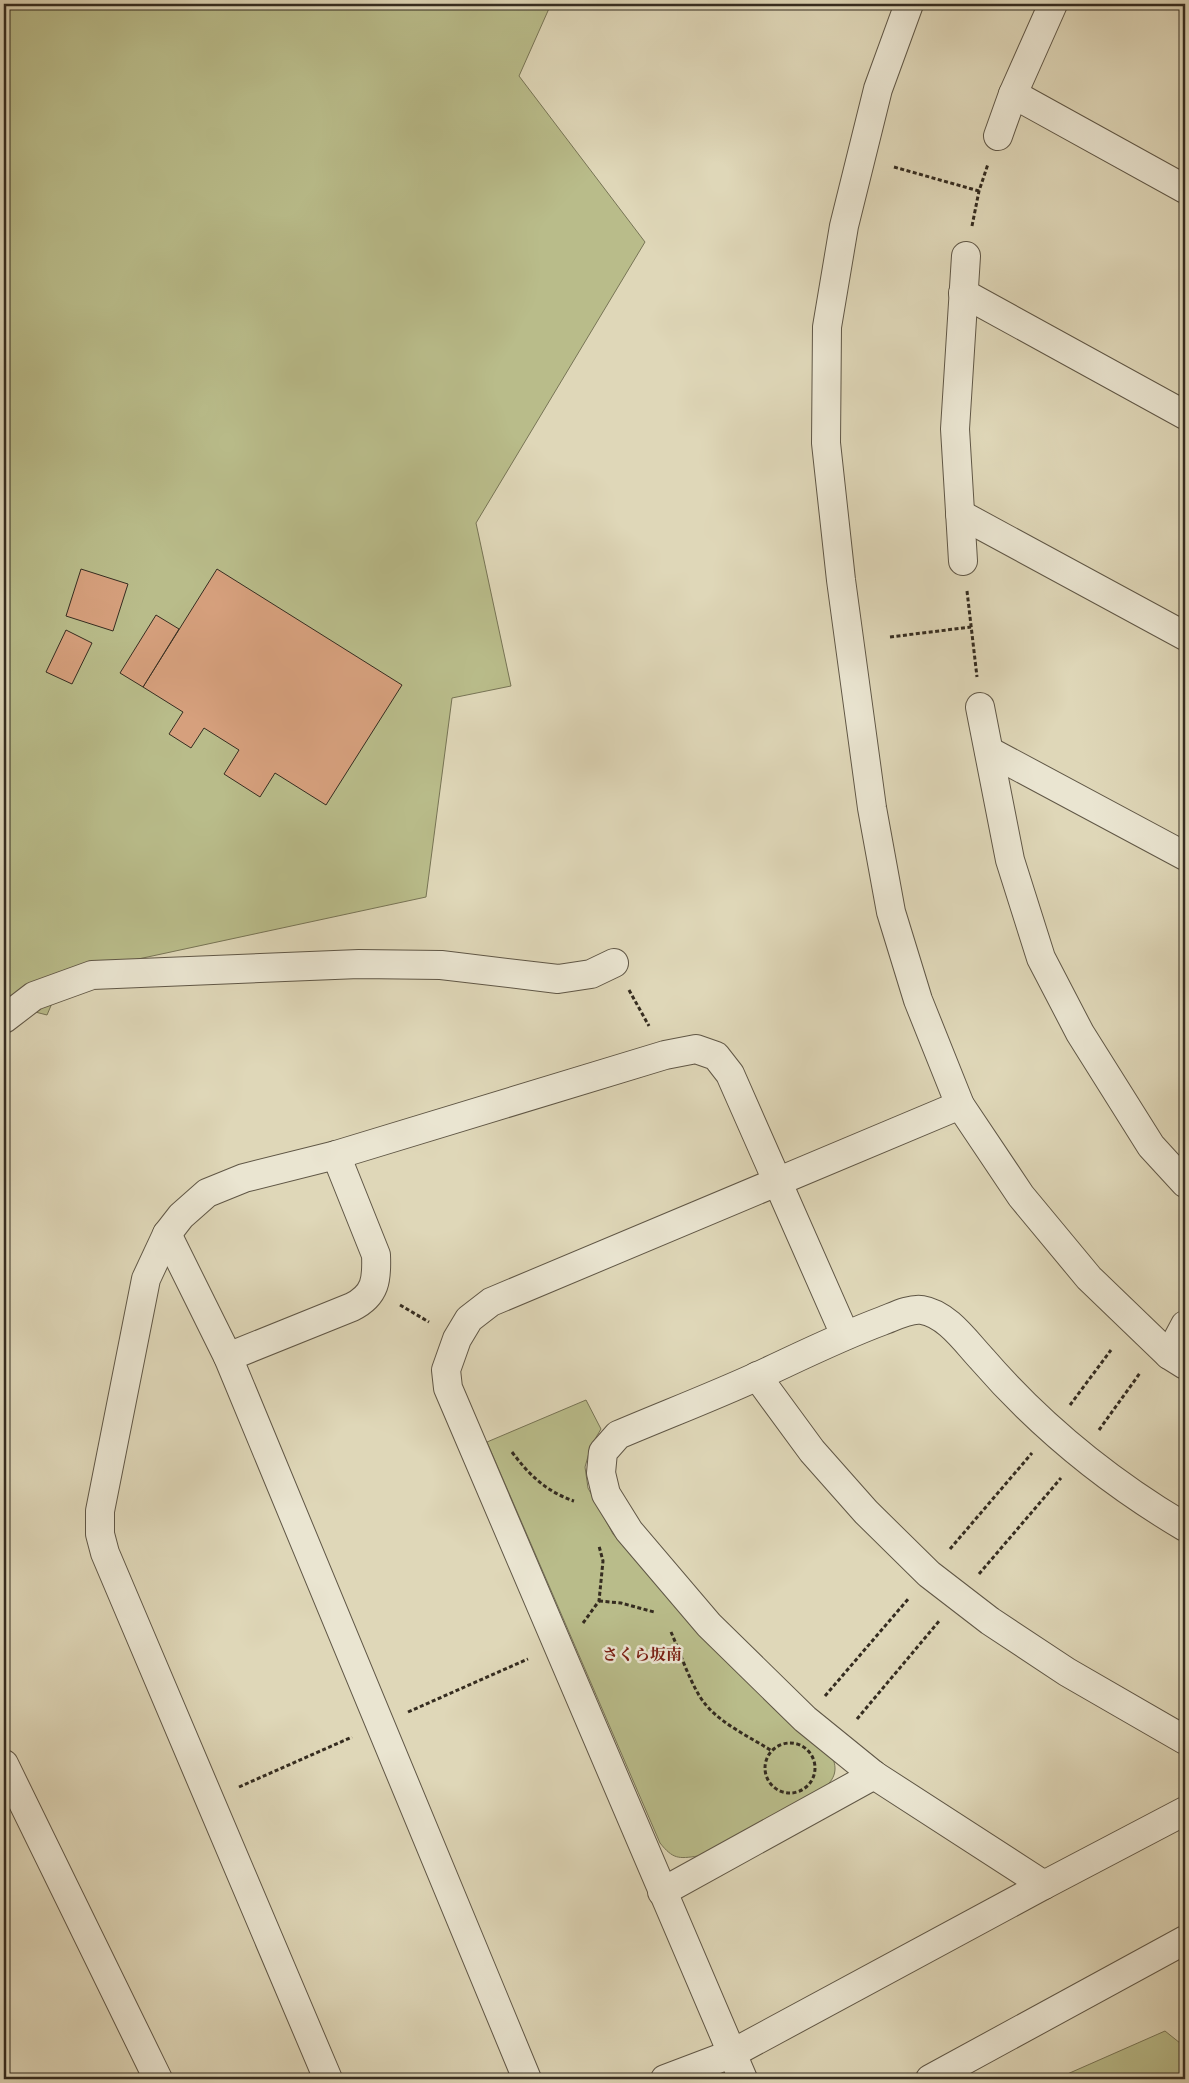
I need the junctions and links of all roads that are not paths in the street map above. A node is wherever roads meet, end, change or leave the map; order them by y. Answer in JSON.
{"nodes":[{"id":1,"x":909,"y":4,"type":"edge"},
{"id":2,"x":1053,"y":4,"type":"edge"},
{"id":3,"x":1013,"y":94,"type":"junction"},
{"id":4,"x":998,"y":136,"type":"road end"},
{"id":5,"x":1185,"y":189,"type":"edge"},
{"id":6,"x":966,"y":256,"type":"road end"},
{"id":7,"x":963,"y":294,"type":"junction"},
{"id":8,"x":1185,"y":415,"type":"edge"},
{"id":9,"x":960,"y":514,"type":"junction"},
{"id":10,"x":964,"y":560,"type":"road end"},
{"id":11,"x":1185,"y":636,"type":"edge"},
{"id":12,"x":980,"y":707,"type":"road end"},
{"id":13,"x":989,"y":751,"type":"junction"},
{"id":14,"x":1185,"y":856,"type":"edge"},
{"id":15,"x":614,"y":963,"type":"road end"},
{"id":16,"x":4,"y":1019,"type":"edge"},
{"id":17,"x":960,"y":1105,"type":"junction"},
{"id":18,"x":336,"y":1155,"type":"junction"},
{"id":19,"x":777,"y":1182,"type":"junction"},
{"id":20,"x":1185,"y":1184,"type":"edge"},
{"id":21,"x":167,"y":1234,"type":"junction"},
{"id":22,"x":1185,"y":1326,"type":"edge"},
{"id":23,"x":845,"y":1335,"type":"junction"},
{"id":24,"x":228,"y":1357,"type":"junction"},
{"id":25,"x":1177,"y":1360,"type":"edge"},
{"id":26,"x":757,"y":1376,"type":"junction"},
{"id":27,"x":1185,"y":1527,"type":"edge"},
{"id":28,"x":1185,"y":1740,"type":"edge"},
{"id":29,"x":4,"y":1764,"type":"edge"},
{"id":30,"x":874,"y":1775,"type":"junction"},
{"id":31,"x":1185,"y":1811,"type":"edge"},
{"id":32,"x":1044,"y":1885,"type":"junction"},
{"id":33,"x":662,"y":1892,"type":"junction"},
{"id":34,"x":1185,"y":1940,"type":"edge"},
{"id":35,"x":731,"y":2054,"type":"junction"},
{"id":36,"x":158,"y":2079,"type":"edge"},
{"id":37,"x":328,"y":2079,"type":"edge"},
{"id":38,"x":527,"y":2079,"type":"edge"},
{"id":39,"x":665,"y":2079,"type":"edge"},
{"id":40,"x":743,"y":2079,"type":"edge"},
{"id":41,"x":930,"y":2079,"type":"edge"}],
"edges":[{"from":1,"to":17,"type":"street"},
{"from":2,"to":3,"type":"street"},
{"from":3,"to":4,"type":"street"},
{"from":3,"to":5,"type":"street"},
{"from":6,"to":7,"type":"street"},
{"from":7,"to":8,"type":"street"},
{"from":7,"to":9,"type":"street"},
{"from":9,"to":10,"type":"street"},
{"from":9,"to":11,"type":"street"},
{"from":12,"to":13,"type":"street"},
{"from":13,"to":14,"type":"street"},
{"from":13,"to":20,"type":"street"},
{"from":15,"to":16,"type":"street"},
{"from":17,"to":19,"type":"street"},
{"from":17,"to":25,"type":"street"},
{"from":18,"to":19,"type":"street"},
{"from":18,"to":21,"type":"street"},
{"from":18,"to":24,"type":"street"},
{"from":19,"to":23,"type":"street"},
{"from":19,"to":33,"type":"street"},
{"from":21,"to":24,"type":"street"},
{"from":21,"to":37,"type":"street"},
{"from":22,"to":25,"type":"street"},
{"from":23,"to":26,"type":"street"},
{"from":23,"to":27,"type":"street"},
{"from":24,"to":38,"type":"street"},
{"from":26,"to":28,"type":"street"},
{"from":26,"to":30,"type":"street"},
{"from":29,"to":36,"type":"street"},
{"from":30,"to":32,"type":"street"},
{"from":30,"to":33,"type":"street"},
{"from":31,"to":32,"type":"street"},
{"from":32,"to":35,"type":"street"},
{"from":33,"to":35,"type":"street"},
{"from":34,"to":41,"type":"street"},
{"from":35,"to":39,"type":"street"},
{"from":35,"to":40,"type":"street"}]}
